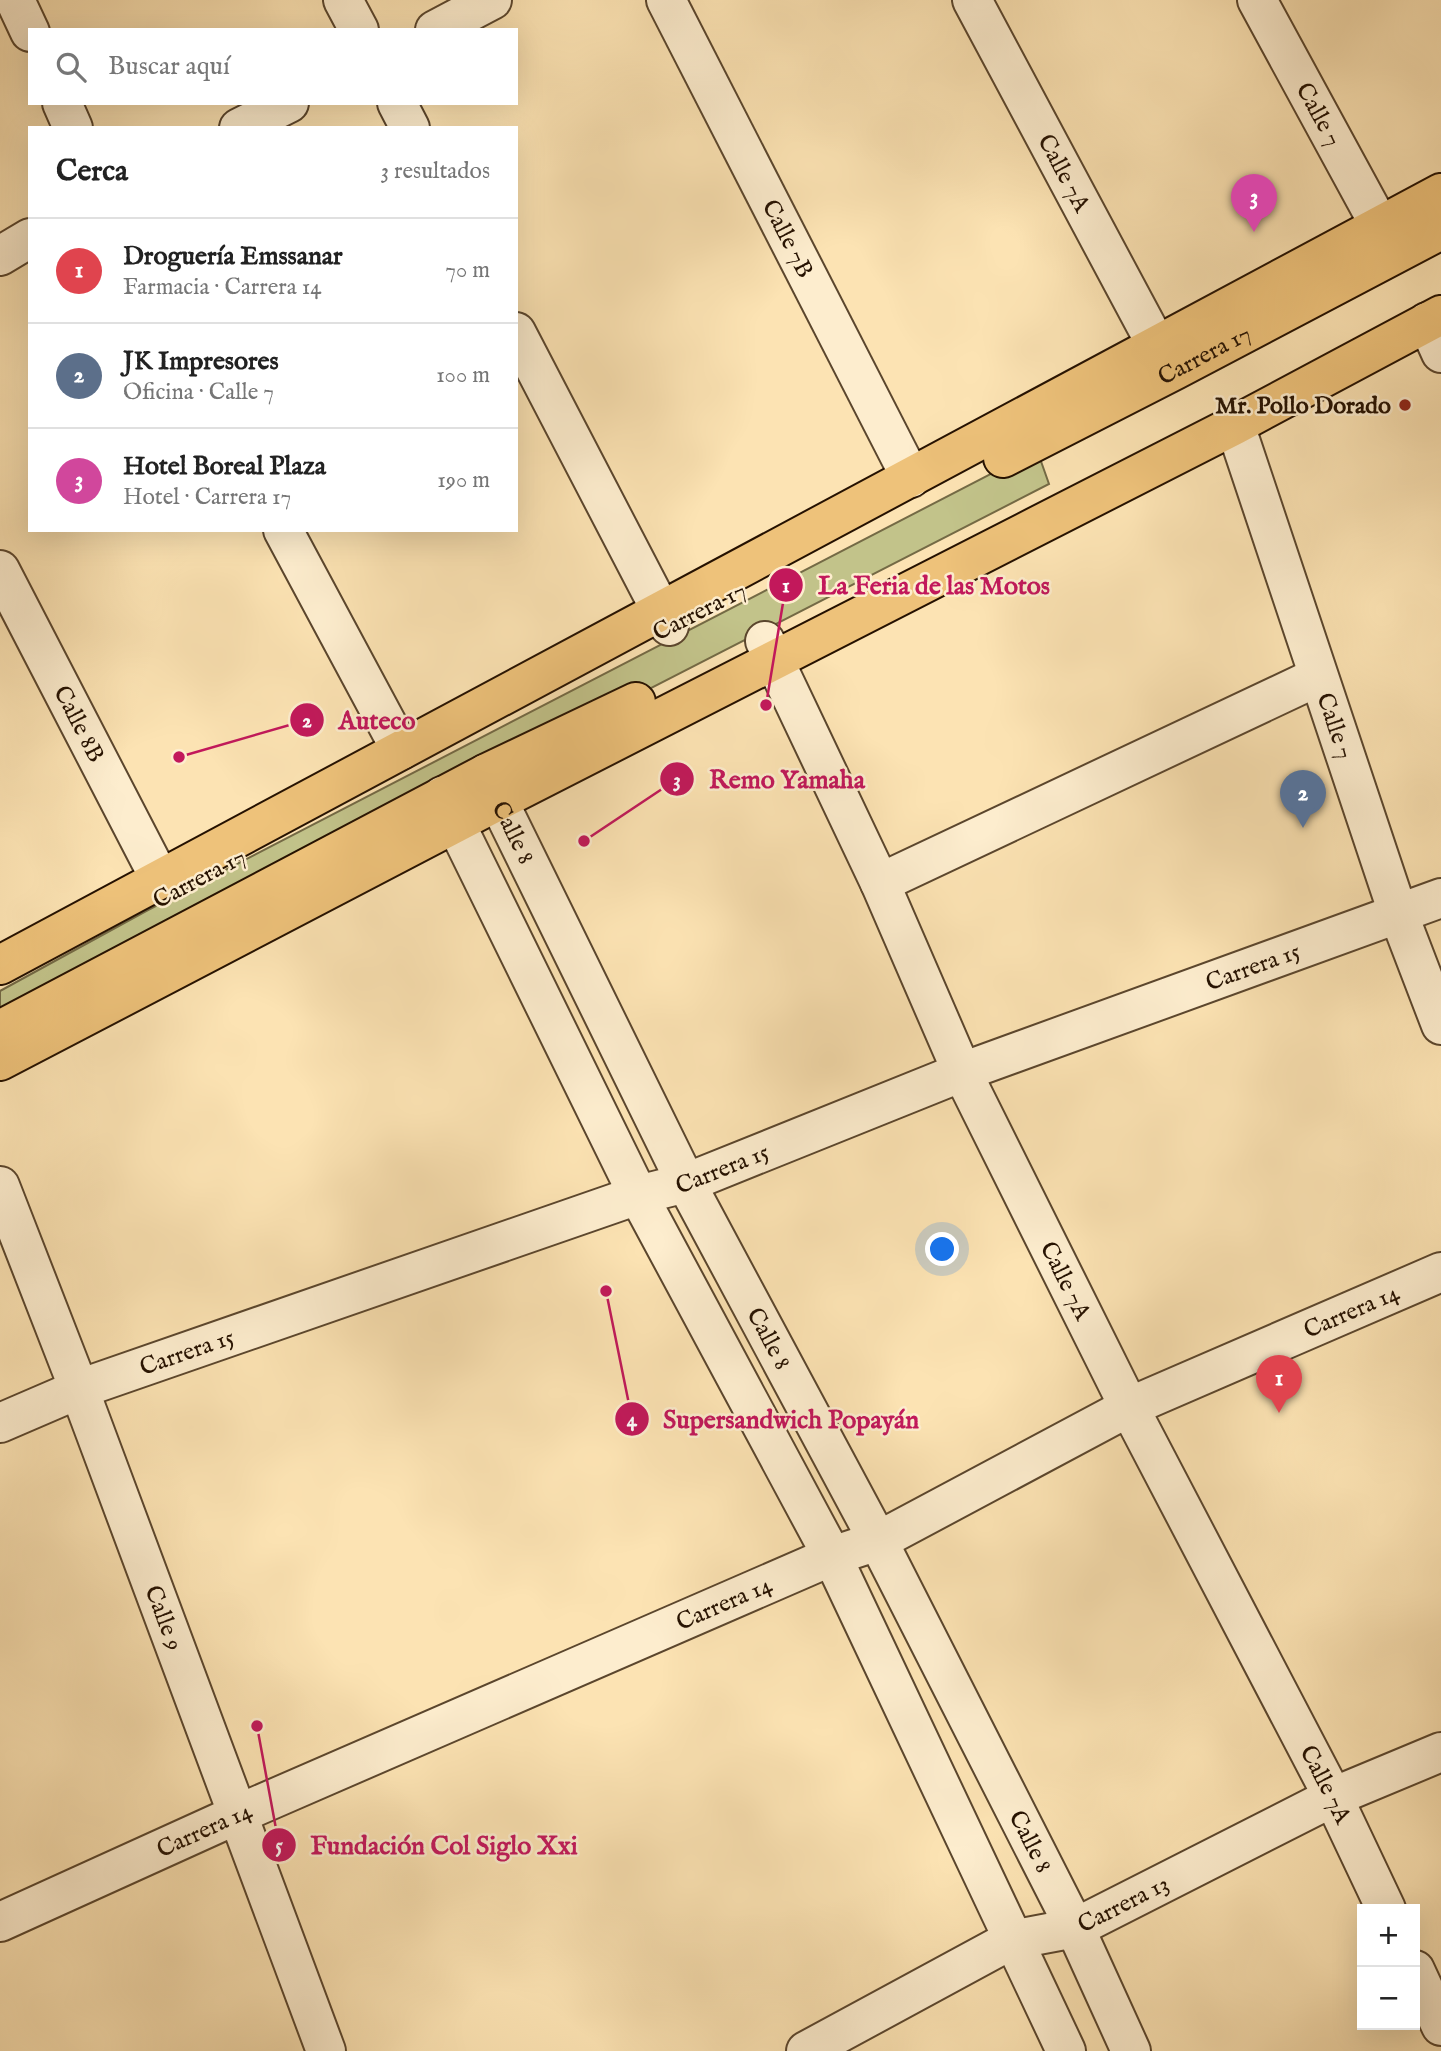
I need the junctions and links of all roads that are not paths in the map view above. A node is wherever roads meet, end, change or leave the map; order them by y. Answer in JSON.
{"nodes":[{"id":1,"x":15,"y":0,"type":"edge"},
{"id":2,"x":343,"y":0,"type":"edge"},
{"id":3,"x":492,"y":0,"type":"edge"},
{"id":4,"x":666,"y":0,"type":"edge"},
{"id":5,"x":972,"y":0,"type":"edge"},
{"id":6,"x":1257,"y":0,"type":"edge"},
{"id":7,"x":28,"y":28,"type":"edge"},
{"id":8,"x":358,"y":28,"type":"edge"},
{"id":9,"x":439,"y":28,"type":"edge"},
{"id":10,"x":63,"y":105,"type":"edge"},
{"id":11,"x":285,"y":105,"type":"edge"},
{"id":12,"x":398,"y":105,"type":"edge"},
{"id":13,"x":72,"y":126,"type":"edge"},
{"id":14,"x":243,"y":126,"type":"edge"},
{"id":15,"x":409,"y":126,"type":"edge"},
{"id":16,"x":1441,"y":193,"type":"edge"},
{"id":17,"x":1380,"y":226,"type":"junction"},
{"id":18,"x":1441,"y":230,"type":"edge"},
{"id":19,"x":28,"y":239,"type":"edge"},
{"id":20,"x":0,"y":256,"type":"edge"},
{"id":21,"x":1441,"y":287,"type":"edge"},
{"id":22,"x":1436,"y":330,"type":"edge"},
{"id":23,"x":518,"y":336,"type":"edge"},
{"id":24,"x":1157,"y":346,"type":"junction"},
{"id":25,"x":1235,"y":425,"type":"junction"},
{"id":26,"x":911,"y":478,"type":"junction"},
{"id":27,"x":284,"y":532,"type":"edge"},
{"id":28,"x":0,"y":570,"type":"edge"},
{"id":29,"x":665,"y":618,"type":"junction"},
{"id":30,"x":769,"y":651,"type":"junction"},
{"id":31,"x":1317,"y":677,"type":"junction"},
{"id":32,"x":401,"y":750,"type":"junction"},
{"id":33,"x":491,"y":788,"type":"junction"},
{"id":34,"x":449,"y":810,"type":"junction"},
{"id":35,"x":160,"y":879,"type":"junction"},
{"id":36,"x":880,"y":883,"type":"junction"},
{"id":37,"x":1441,"y":898,"type":"edge"},
{"id":38,"x":1398,"y":913,"type":"junction"},
{"id":39,"x":0,"y":965,"type":"edge"},
{"id":40,"x":0,"y":984,"type":"edge"},
{"id":41,"x":1441,"y":1025,"type":"edge"},
{"id":42,"x":0,"y":1030,"type":"edge"},
{"id":43,"x":0,"y":1061,"type":"edge"},
{"id":44,"x":962,"y":1072,"type":"junction"},
{"id":45,"x":687,"y":1183,"type":"junction"},
{"id":46,"x":0,"y":1186,"type":"edge"},
{"id":47,"x":638,"y":1195,"type":"junction"},
{"id":48,"x":1441,"y":1272,"type":"edge"},
{"id":49,"x":79,"y":1389,"type":"junction"},
{"id":50,"x":1129,"y":1407,"type":"junction"},
{"id":51,"x":0,"y":1423,"type":"edge"},
{"id":52,"x":878,"y":1541,"type":"junction"},
{"id":53,"x":832,"y":1556,"type":"junction"},
{"id":54,"x":1441,"y":1752,"type":"edge"},
{"id":55,"x":1333,"y":1797,"type":"junction"},
{"id":56,"x":236,"y":1815,"type":"junction"},
{"id":57,"x":1384,"y":1904,"type":"edge"},
{"id":58,"x":0,"y":1922,"type":"edge"},
{"id":59,"x":1075,"y":1928,"type":"junction"},
{"id":60,"x":1011,"y":1940,"type":"junction"},
{"id":61,"x":1420,"y":1981,"type":"edge"},
{"id":62,"x":1441,"y":2026,"type":"edge"},
{"id":63,"x":326,"y":2051,"type":"edge"},
{"id":64,"x":806,"y":2051,"type":"edge"},
{"id":65,"x":1066,"y":2051,"type":"edge"},
{"id":66,"x":1131,"y":2051,"type":"edge"}],
"edges":[{"from":1,"to":7,"type":"street"},
{"from":2,"to":8,"type":"street"},
{"from":3,"to":9,"type":"street"},
{"from":4,"to":26,"type":"street","name":"Calle 7B"},
{"from":5,"to":24,"type":"street","name":"Calle 7A"},
{"from":6,"to":17,"type":"street","name":"Calle 7"},
{"from":10,"to":13,"type":"street"},
{"from":11,"to":14,"type":"street"},
{"from":12,"to":15,"type":"street"},
{"from":16,"to":17,"type":"main road"},
{"from":17,"to":24,"type":"main road"},
{"from":18,"to":29,"type":"main road","name":"Carrera 17"},
{"from":19,"to":20,"type":"street"},
{"from":21,"to":30,"type":"main road","name":"Carrera 17"},
{"from":22,"to":25,"type":"main road","name":"Carrera 17"},
{"from":23,"to":29,"type":"street"},
{"from":24,"to":26,"type":"main road"},
{"from":25,"to":30,"type":"main road","name":"Carrera 17"},
{"from":25,"to":31,"type":"street","name":"Calle 7"},
{"from":26,"to":29,"type":"main road"},
{"from":27,"to":32,"type":"street"},
{"from":28,"to":35,"type":"street","name":"Calle 8B"},
{"from":29,"to":32,"type":"main road"},
{"from":29,"to":40,"type":"main road","name":"Carrera 17"},
{"from":30,"to":33,"type":"main road","name":"Carrera 17"},
{"from":30,"to":36,"type":"street","name":"Calle 7A"},
{"from":31,"to":36,"type":"street"},
{"from":31,"to":38,"type":"street","name":"Calle 7"},
{"from":32,"to":35,"type":"main road"},
{"from":33,"to":34,"type":"main road","name":"Carrera 17"},
{"from":33,"to":45,"type":"street","name":"Calle 8"},
{"from":34,"to":42,"type":"main road","name":"Carrera 17"},
{"from":34,"to":43,"type":"main road","name":"Carrera 17"},
{"from":34,"to":47,"type":"street","name":"Calle 8"},
{"from":35,"to":39,"type":"main road"},
{"from":36,"to":44,"type":"street","name":"Calle 7A"},
{"from":37,"to":38,"type":"street","name":"Carrera 15"},
{"from":38,"to":41,"type":"street","name":"Calle 7"},
{"from":38,"to":44,"type":"street","name":"Carrera 15"},
{"from":44,"to":45,"type":"street","name":"Carrera 15"},
{"from":44,"to":50,"type":"street","name":"Calle 7A"},
{"from":45,"to":47,"type":"street","name":"Carrera 15"},
{"from":45,"to":52,"type":"street","name":"Calle 8"},
{"from":46,"to":49,"type":"street","name":"Calle 9"},
{"from":47,"to":49,"type":"street","name":"Carrera 15"},
{"from":47,"to":53,"type":"street","name":"Calle 8"},
{"from":48,"to":50,"type":"street","name":"Carrera 14"},
{"from":49,"to":51,"type":"street","name":"Carrera 15"},
{"from":49,"to":56,"type":"street","name":"Calle 9"},
{"from":50,"to":52,"type":"street","name":"Carrera 14"},
{"from":50,"to":55,"type":"street","name":"Calle 7A"},
{"from":52,"to":53,"type":"street","name":"Carrera 14"},
{"from":52,"to":59,"type":"street","name":"Calle 8"},
{"from":53,"to":56,"type":"street","name":"Carrera 14"},
{"from":53,"to":60,"type":"street","name":"Calle 8"},
{"from":54,"to":55,"type":"street","name":"Carrera 13"},
{"from":55,"to":57,"type":"street","name":"Calle 7A"},
{"from":55,"to":59,"type":"street","name":"Carrera 13"},
{"from":56,"to":58,"type":"street","name":"Carrera 14"},
{"from":56,"to":63,"type":"street","name":"Calle 9"},
{"from":59,"to":60,"type":"street","name":"Carrera 13"},
{"from":59,"to":66,"type":"street","name":"Calle 8"},
{"from":60,"to":64,"type":"street","name":"Carrera 13"},
{"from":60,"to":65,"type":"street","name":"Calle 8"},
{"from":61,"to":62,"type":"street"}]}
